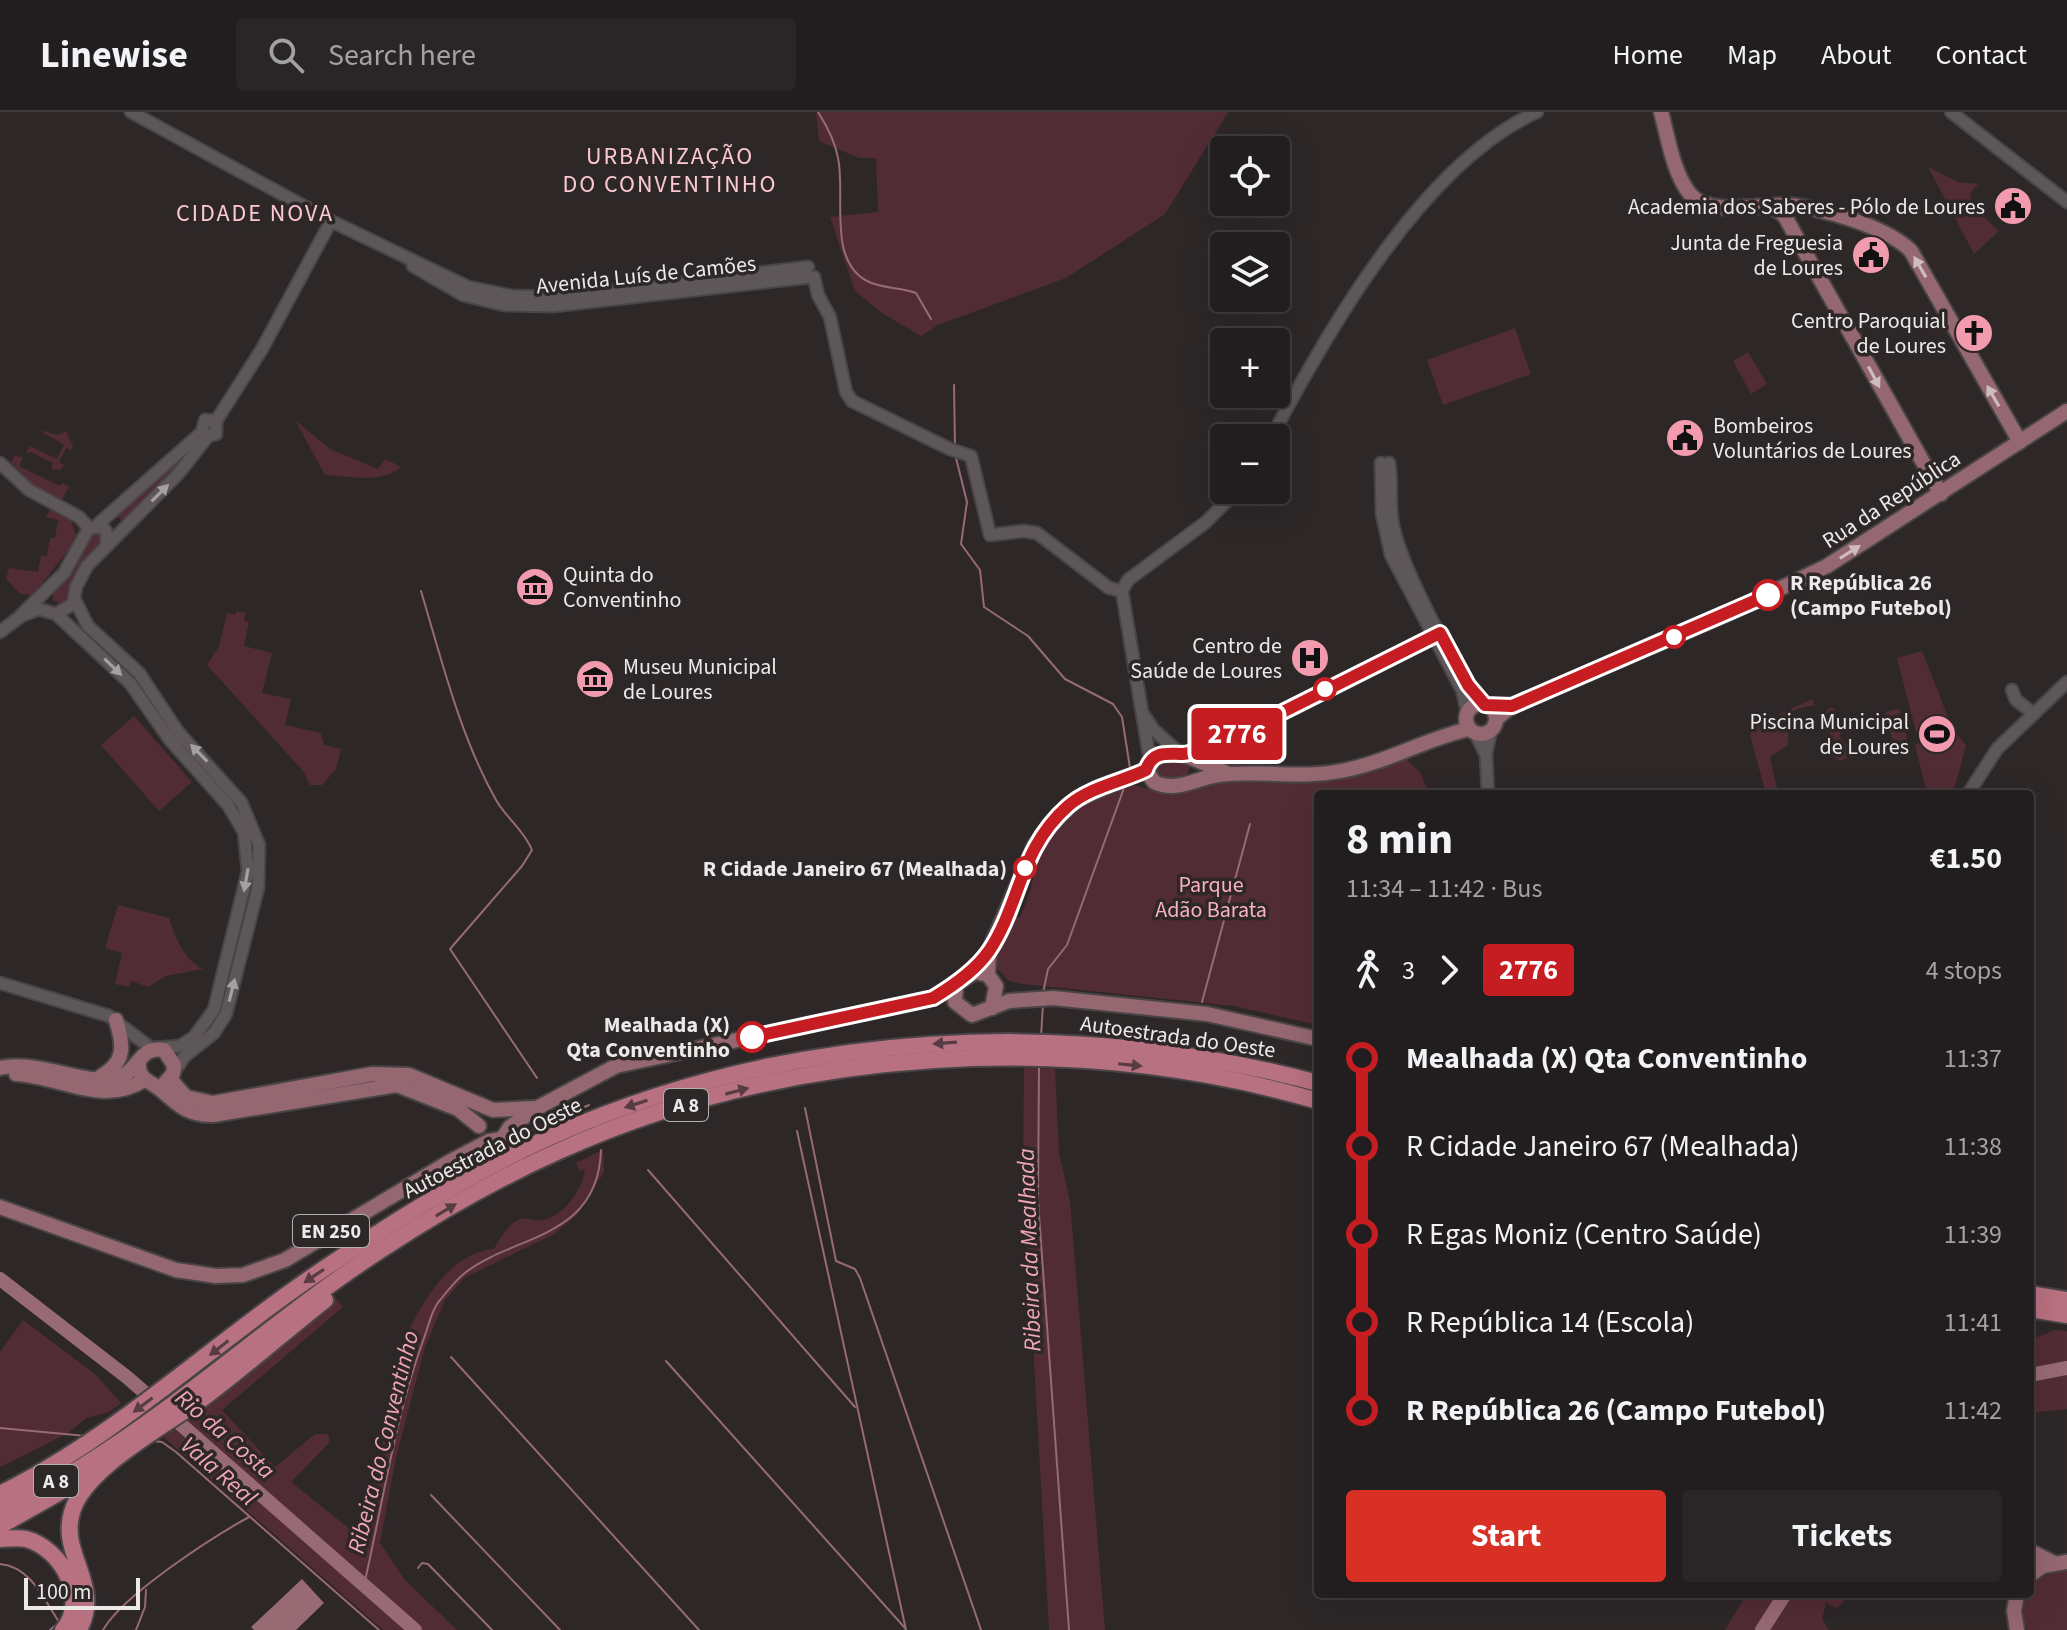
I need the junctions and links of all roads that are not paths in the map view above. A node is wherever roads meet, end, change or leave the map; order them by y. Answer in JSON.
{"nodes":[{"id":1,"x":131,"y":112,"type":"edge"},
{"id":2,"x":1537,"y":112,"type":"edge"},
{"id":3,"x":1661,"y":112,"type":"edge"},
{"id":4,"x":1951,"y":112,"type":"edge"},
{"id":5,"x":2067,"y":202,"type":"edge"},
{"id":6,"x":1771,"y":206,"type":"junction"},
{"id":7,"x":1814,"y":211,"type":"junction"},
{"id":8,"x":331,"y":221,"type":"junction"},
{"id":9,"x":1795,"y":236,"type":"junction"},
{"id":10,"x":2067,"y":411,"type":"edge"},
{"id":11,"x":1279,"y":424,"type":"edge"},
{"id":12,"x":205,"y":434,"type":"junction"},
{"id":13,"x":2020,"y":442,"type":"junction"},
{"id":14,"x":0,"y":463,"type":"edge"},
{"id":15,"x":1385,"y":463,"type":"dead end"},
{"id":16,"x":1387,"y":493,"type":"junction"},
{"id":17,"x":1941,"y":494,"type":"junction"},
{"id":18,"x":1224,"y":504,"type":"edge"},
{"id":19,"x":93,"y":527,"type":"junction"},
{"id":20,"x":107,"y":546,"type":"junction"},
{"id":21,"x":47,"y":589,"type":"junction"},
{"id":22,"x":1122,"y":591,"type":"junction"},
{"id":23,"x":75,"y":600,"type":"junction"},
{"id":24,"x":54,"y":612,"type":"junction"},
{"id":25,"x":21,"y":616,"type":"junction"},
{"id":26,"x":0,"y":632,"type":"edge"},
{"id":27,"x":2067,"y":681,"type":"edge"},
{"id":28,"x":2012,"y":690,"type":"dead end"},
{"id":29,"x":1140,"y":710,"type":"junction"},
{"id":30,"x":2019,"y":712,"type":"junction"},
{"id":31,"x":1490,"y":715,"type":"junction"},
{"id":32,"x":1469,"y":723,"type":"junction"},
{"id":33,"x":1997,"y":749,"type":"junction"},
{"id":34,"x":1184,"y":754,"type":"junction"},
{"id":35,"x":1486,"y":754,"type":"junction"},
{"id":36,"x":1149,"y":770,"type":"junction"},
{"id":37,"x":1229,"y":774,"type":"junction"},
{"id":38,"x":1190,"y":781,"type":"junction"},
{"id":39,"x":1488,"y":790,"type":"edge"},
{"id":40,"x":1971,"y":790,"type":"edge"},
{"id":41,"x":989,"y":951,"type":"junction"},
{"id":42,"x":990,"y":978,"type":"junction"},
{"id":43,"x":962,"y":979,"type":"junction"},
{"id":44,"x":0,"y":983,"type":"edge"},
{"id":45,"x":1031,"y":997,"type":"junction"},
{"id":46,"x":933,"y":998,"type":"junction"},
{"id":47,"x":955,"y":1002,"type":"junction"},
{"id":48,"x":992,"y":1008,"type":"junction"},
{"id":49,"x":116,"y":1020,"type":"junction"},
{"id":50,"x":1314,"y":1038,"type":"edge"},
{"id":51,"x":1022,"y":1050,"type":"junction"},
{"id":52,"x":1053,"y":1050,"type":"junction"},
{"id":53,"x":147,"y":1054,"type":"junction"},
{"id":54,"x":0,"y":1065,"type":"edge"},
{"id":55,"x":64,"y":1071,"type":"junction"},
{"id":56,"x":0,"y":1074,"type":"edge"},
{"id":57,"x":171,"y":1077,"type":"junction"},
{"id":58,"x":97,"y":1078,"type":"junction"},
{"id":59,"x":148,"y":1082,"type":"junction"},
{"id":60,"x":1314,"y":1082,"type":"edge"},
{"id":61,"x":1314,"y":1100,"type":"edge"},
{"id":62,"x":537,"y":1108,"type":"junction"},
{"id":63,"x":497,"y":1111,"type":"junction"},
{"id":64,"x":510,"y":1127,"type":"junction"},
{"id":65,"x":482,"y":1132,"type":"junction"},
{"id":66,"x":0,"y":1207,"type":"edge"},
{"id":67,"x":2067,"y":1300,"type":"edge"},
{"id":68,"x":2034,"y":1302,"type":"edge"},
{"id":69,"x":2067,"y":1315,"type":"edge"},
{"id":70,"x":199,"y":1382,"type":"junction"},
{"id":71,"x":109,"y":1448,"type":"junction"},
{"id":72,"x":108,"y":1467,"type":"junction"},
{"id":73,"x":37,"y":1476,"type":"junction"},
{"id":74,"x":0,"y":1482,"type":"edge"},
{"id":75,"x":0,"y":1494,"type":"edge"},
{"id":76,"x":0,"y":1510,"type":"edge"},
{"id":77,"x":0,"y":1526,"type":"edge"},
{"id":78,"x":0,"y":1539,"type":"edge"},
{"id":79,"x":2034,"y":1553,"type":"edge"},
{"id":80,"x":2061,"y":1563,"type":"edge"},
{"id":81,"x":2034,"y":1573,"type":"edge"},
{"id":82,"x":2016,"y":1598,"type":"edge"},
{"id":83,"x":63,"y":1630,"type":"edge"},
{"id":84,"x":79,"y":1630,"type":"edge"},
{"id":85,"x":2017,"y":1630,"type":"edge"}],
"edges":[{"from":1,"to":8,"type":"street","name":"Avenida Luís de Camões"},
{"from":2,"to":11,"type":"street"},
{"from":3,"to":6,"type":"main road"},
{"from":4,"to":5,"type":"street"},
{"from":6,"to":7,"type":"main road"},
{"from":6,"to":9,"type":"main road"},
{"from":7,"to":9,"type":"main road"},
{"from":13,"to":7,"type":"main road","one_way":true},
{"from":8,"to":12,"type":"street"},
{"from":8,"to":22,"type":"street","name":"Avenida Luís de Camões"},
{"from":9,"to":17,"type":"main road","one_way":true},
{"from":10,"to":13,"type":"main road","name":"Rua da República"},
{"from":12,"to":19,"type":"street"},
{"from":20,"to":12,"type":"street","one_way":true},
{"from":13,"to":17,"type":"main road","name":"Rua da República"},
{"from":14,"to":19,"type":"street"},
{"from":15,"to":16,"type":"street"},
{"from":16,"to":31,"type":"street"},
{"from":16,"to":32,"type":"street"},
{"from":31,"to":17,"type":"main road","name":"Rua da República","one_way":true},
{"from":18,"to":22,"type":"street"},
{"from":19,"to":20,"type":"street"},
{"from":19,"to":21,"type":"street"},
{"from":20,"to":23,"type":"street"},
{"from":21,"to":24,"type":"street"},
{"from":21,"to":25,"type":"street"},
{"from":22,"to":29,"type":"street"},
{"from":23,"to":24,"type":"street"},
{"from":57,"to":23,"type":"street","one_way":true},
{"from":24,"to":25,"type":"street"},
{"from":24,"to":53,"type":"street","one_way":true},
{"from":25,"to":26,"type":"street"},
{"from":27,"to":30,"type":"street"},
{"from":28,"to":30,"type":"street"},
{"from":29,"to":34,"type":"street"},
{"from":29,"to":36,"type":"street"},
{"from":30,"to":33,"type":"street"},
{"from":30,"to":33,"type":"street"},
{"from":31,"to":32,"type":"main road"},
{"from":31,"to":32,"type":"main road"},
{"from":31,"to":35,"type":"street"},
{"from":32,"to":35,"type":"street"},
{"from":32,"to":37,"type":"main road"},
{"from":33,"to":40,"type":"street"},
{"from":34,"to":36,"type":"main road"},
{"from":34,"to":37,"type":"main road"},
{"from":34,"to":38,"type":"main road"},
{"from":35,"to":39,"type":"street"},
{"from":36,"to":38,"type":"main road"},
{"from":36,"to":41,"type":"main road"},
{"from":37,"to":38,"type":"main road"},
{"from":41,"to":42,"type":"main road"},
{"from":41,"to":43,"type":"main road"},
{"from":42,"to":43,"type":"main road"},
{"from":42,"to":45,"type":"main road"},
{"from":42,"to":48,"type":"main road"},
{"from":43,"to":46,"type":"main road"},
{"from":43,"to":47,"type":"main road"},
{"from":44,"to":49,"type":"street"},
{"from":45,"to":48,"type":"main road"},
{"from":45,"to":50,"type":"main road"},
{"from":46,"to":47,"type":"main road"},
{"from":46,"to":62,"type":"main road"},
{"from":47,"to":48,"type":"main road"},
{"from":49,"to":53,"type":"street"},
{"from":49,"to":58,"type":"main road"},
{"from":51,"to":52,"type":"highway","name":"Autoestrada do Oeste","number":"A 8"},
{"from":70,"to":51,"type":"highway","name":"Autoestrada do Oeste","number":"A 8","one_way":true},
{"from":51,"to":70,"type":"highway","name":"Autoestrada do Oeste","number":"A 8","one_way":true},
{"from":52,"to":60,"type":"highway","name":"Autoestrada do Oeste","number":"A 8"},
{"from":52,"to":61,"type":"highway","name":"Autoestrada do Oeste","number":"A 8","one_way":true},
{"from":53,"to":57,"type":"main road"},
{"from":53,"to":58,"type":"main road"},
{"from":53,"to":59,"type":"main road"},
{"from":54,"to":55,"type":"main road"},
{"from":54,"to":55,"type":"main road"},
{"from":55,"to":58,"type":"main road"},
{"from":56,"to":59,"type":"main road"},
{"from":57,"to":59,"type":"main road"},
{"from":57,"to":63,"type":"main road"},
{"from":59,"to":65,"type":"main road"},
{"from":62,"to":63,"type":"main road"},
{"from":62,"to":64,"type":"main road"},
{"from":63,"to":64,"type":"main road"},
{"from":63,"to":65,"type":"main road"},
{"from":64,"to":65,"type":"main road"},
{"from":65,"to":66,"type":"main road","number":"EN 250"},
{"from":67,"to":68,"type":"highway"},
{"from":68,"to":69,"type":"highway"},
{"from":70,"to":71,"type":"highway","name":"Autoestrada do Oeste","number":"A 8"},
{"from":71,"to":72,"type":"highway"},
{"from":71,"to":73,"type":"highway","name":"Autoestrada do Oeste","number":"A 8"},
{"from":71,"to":76,"type":"highway","name":"Autoestrada do Oeste","number":"A 8"},
{"from":72,"to":77,"type":"highway"},
{"from":72,"to":84,"type":"highway"},
{"from":73,"to":74,"type":"highway"},
{"from":73,"to":75,"type":"highway","name":"Autoestrada do Oeste","number":"A 8"},
{"from":78,"to":83,"type":"highway"},
{"from":79,"to":80,"type":"main road"},
{"from":80,"to":81,"type":"main road"},
{"from":82,"to":85,"type":"main road"}]}
